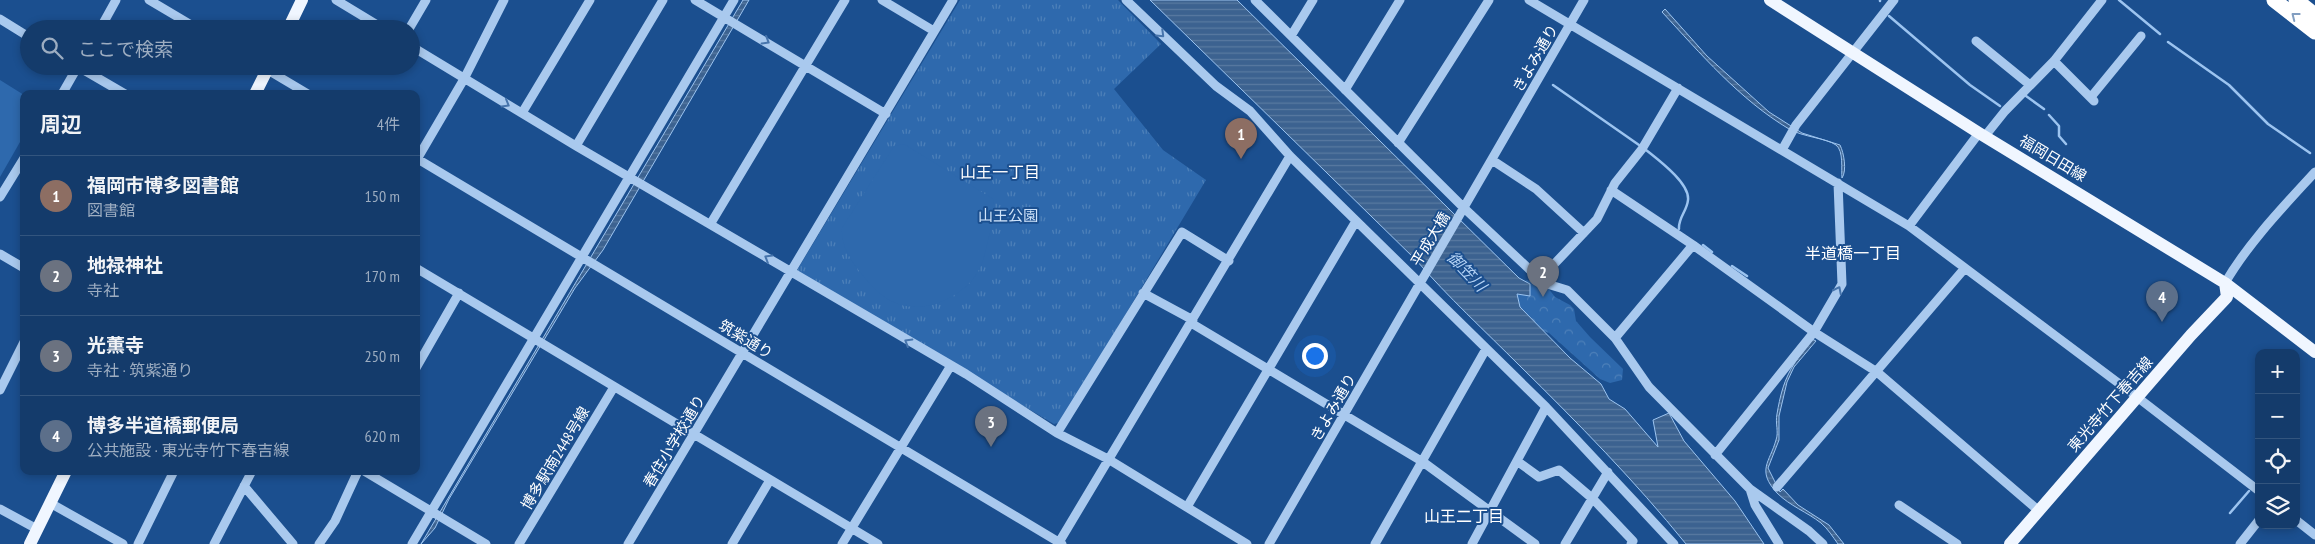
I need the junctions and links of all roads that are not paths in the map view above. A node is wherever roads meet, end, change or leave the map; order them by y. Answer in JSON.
{"nodes":[{"id":1,"x":116,"y":0,"type":"edge"},
{"id":2,"x":149,"y":0,"type":"edge"},
{"id":3,"x":302,"y":0,"type":"edge"},
{"id":4,"x":336,"y":0,"type":"edge"},
{"id":5,"x":426,"y":0,"type":"edge"},
{"id":6,"x":504,"y":0,"type":"edge"},
{"id":7,"x":590,"y":0,"type":"edge"},
{"id":8,"x":663,"y":0,"type":"edge"},
{"id":9,"x":696,"y":0,"type":"edge"},
{"id":10,"x":734,"y":0,"type":"edge"},
{"id":11,"x":845,"y":0,"type":"edge"},
{"id":12,"x":882,"y":0,"type":"edge"},
{"id":13,"x":953,"y":0,"type":"edge"},
{"id":14,"x":1126,"y":0,"type":"edge"},
{"id":15,"x":1255,"y":0,"type":"edge"},
{"id":16,"x":1313,"y":0,"type":"edge"},
{"id":17,"x":1400,"y":0,"type":"edge"},
{"id":18,"x":1489,"y":0,"type":"edge"},
{"id":19,"x":1529,"y":0,"type":"edge"},
{"id":20,"x":1584,"y":0,"type":"edge"},
{"id":21,"x":1770,"y":0,"type":"edge"},
{"id":22,"x":1894,"y":0,"type":"edge"},
{"id":23,"x":2102,"y":0,"type":"edge"},
{"id":24,"x":2274,"y":0,"type":"edge"},
{"id":25,"x":724,"y":18,"type":"junction"},
{"id":26,"x":0,"y":19,"type":"edge"},
{"id":27,"x":105,"y":20,"type":"edge"},
{"id":28,"x":183,"y":20,"type":"edge"},
{"id":29,"x":292,"y":20,"type":"edge"},
{"id":30,"x":369,"y":20,"type":"edge"},
{"id":31,"x":414,"y":20,"type":"edge"},
{"id":32,"x":1570,"y":26,"type":"junction"},
{"id":33,"x":20,"y":31,"type":"edge"},
{"id":34,"x":934,"y":32,"type":"junction"},
{"id":35,"x":2315,"y":32,"type":"edge"},
{"id":36,"x":1291,"y":36,"type":"junction"},
{"id":37,"x":2141,"y":36,"type":"dead end"},
{"id":38,"x":1976,"y":40,"type":"dead end"},
{"id":39,"x":420,"y":52,"type":"edge"},
{"id":40,"x":1854,"y":52,"type":"junction"},
{"id":41,"x":2054,"y":60,"type":"junction"},
{"id":42,"x":805,"y":65,"type":"junction"},
{"id":43,"x":73,"y":75,"type":"edge"},
{"id":44,"x":93,"y":75,"type":"edge"},
{"id":45,"x":263,"y":75,"type":"edge"},
{"id":46,"x":278,"y":75,"type":"edge"},
{"id":47,"x":464,"y":79,"type":"junction"},
{"id":48,"x":2030,"y":85,"type":"junction"},
{"id":49,"x":1678,"y":88,"type":"junction"},
{"id":50,"x":64,"y":90,"type":"edge"},
{"id":51,"x":118,"y":90,"type":"edge"},
{"id":52,"x":257,"y":90,"type":"edge"},
{"id":53,"x":302,"y":90,"type":"edge"},
{"id":54,"x":1345,"y":90,"type":"junction"},
{"id":55,"x":522,"y":113,"type":"junction"},
{"id":56,"x":886,"y":114,"type":"junction"},
{"id":57,"x":1982,"y":134,"type":"junction"},
{"id":58,"x":1398,"y":142,"type":"junction"},
{"id":59,"x":576,"y":146,"type":"junction"},
{"id":60,"x":1782,"y":150,"type":"junction"},
{"id":61,"x":420,"y":154,"type":"edge"},
{"id":62,"x":1290,"y":156,"type":"junction"},
{"id":63,"x":1492,"y":160,"type":"junction"},
{"id":64,"x":420,"y":161,"type":"edge"},
{"id":65,"x":20,"y":164,"type":"edge"},
{"id":66,"x":2315,"y":172,"type":"edge"},
{"id":67,"x":629,"y":177,"type":"junction"},
{"id":68,"x":1838,"y":182,"type":"junction"},
{"id":69,"x":1612,"y":190,"type":"junction"},
{"id":70,"x":0,"y":197,"type":"edge"},
{"id":71,"x":1464,"y":208,"type":"junction"},
{"id":72,"x":1356,"y":221,"type":"junction"},
{"id":73,"x":711,"y":223,"type":"junction"},
{"id":74,"x":1909,"y":226,"type":"junction"},
{"id":75,"x":1584,"y":233,"type":"junction"},
{"id":76,"x":1693,"y":245,"type":"junction"},
{"id":77,"x":0,"y":254,"type":"edge"},
{"id":78,"x":582,"y":257,"type":"junction"},
{"id":79,"x":1228,"y":261,"type":"junction"},
{"id":80,"x":20,"y":266,"type":"edge"},
{"id":81,"x":1965,"y":268,"type":"junction"},
{"id":82,"x":420,"y":270,"type":"edge"},
{"id":83,"x":790,"y":271,"type":"junction"},
{"id":84,"x":1540,"y":279,"type":"junction"},
{"id":85,"x":1420,"y":283,"type":"junction"},
{"id":86,"x":2225,"y":283,"type":"junction"},
{"id":87,"x":459,"y":293,"type":"junction"},
{"id":88,"x":1143,"y":294,"type":"junction"},
{"id":89,"x":1192,"y":322,"type":"junction"},
{"id":90,"x":1814,"y":332,"type":"junction"},
{"id":91,"x":1615,"y":338,"type":"junction"},
{"id":92,"x":535,"y":339,"type":"junction"},
{"id":93,"x":20,"y":350,"type":"edge"},
{"id":94,"x":1486,"y":350,"type":"junction"},
{"id":95,"x":2315,"y":352,"type":"edge"},
{"id":96,"x":744,"y":353,"type":"junction"},
{"id":97,"x":420,"y":361,"type":"edge"},
{"id":98,"x":950,"y":367,"type":"junction"},
{"id":99,"x":1267,"y":370,"type":"junction"},
{"id":100,"x":1877,"y":372,"type":"junction"},
{"id":101,"x":614,"y":387,"type":"junction"},
{"id":102,"x":0,"y":390,"type":"edge"},
{"id":103,"x":2138,"y":397,"type":"junction"},
{"id":104,"x":1546,"y":407,"type":"junction"},
{"id":105,"x":1344,"y":415,"type":"junction"},
{"id":106,"x":1057,"y":433,"type":"junction"},
{"id":107,"x":694,"y":435,"type":"junction"},
{"id":108,"x":900,"y":447,"type":"junction"},
{"id":109,"x":1715,"y":455,"type":"junction"},
{"id":110,"x":1108,"y":459,"type":"junction"},
{"id":111,"x":1423,"y":462,"type":"junction"},
{"id":112,"x":1517,"y":462,"type":"junction"},
{"id":113,"x":1608,"y":472,"type":"junction"},
{"id":114,"x":64,"y":475,"type":"edge"},
{"id":115,"x":172,"y":475,"type":"edge"},
{"id":116,"x":250,"y":475,"type":"edge"},
{"id":117,"x":356,"y":475,"type":"edge"},
{"id":118,"x":371,"y":475,"type":"edge"},
{"id":119,"x":770,"y":480,"type":"junction"},
{"id":120,"x":244,"y":486,"type":"junction"},
{"id":121,"x":1777,"y":487,"type":"dead end"},
{"id":122,"x":2255,"y":488,"type":"edge"},
{"id":123,"x":1750,"y":489,"type":"junction"},
{"id":124,"x":1593,"y":498,"type":"junction"},
{"id":125,"x":50,"y":503,"type":"junction"},
{"id":126,"x":1899,"y":505,"type":"dead end"},
{"id":127,"x":1186,"y":507,"type":"junction"},
{"id":128,"x":0,"y":508,"type":"edge"},
{"id":129,"x":1491,"y":510,"type":"junction"},
{"id":130,"x":432,"y":511,"type":"junction"},
{"id":131,"x":2039,"y":511,"type":"junction"},
{"id":132,"x":2300,"y":523,"type":"edge"},
{"id":133,"x":2255,"y":525,"type":"edge"},
{"id":134,"x":851,"y":528,"type":"junction"},
{"id":135,"x":37,"y":529,"type":"junction"},
{"id":136,"x":2315,"y":535,"type":"edge"},
{"id":137,"x":1668,"y":536,"type":"junction"},
{"id":138,"x":1060,"y":543,"type":"edge"},
{"id":139,"x":30,"y":544,"type":"edge"},
{"id":140,"x":124,"y":544,"type":"edge"},
{"id":141,"x":138,"y":544,"type":"edge"},
{"id":142,"x":214,"y":544,"type":"edge"},
{"id":143,"x":293,"y":544,"type":"edge"},
{"id":144,"x":319,"y":544,"type":"edge"},
{"id":145,"x":412,"y":544,"type":"edge"},
{"id":146,"x":486,"y":544,"type":"edge"},
{"id":147,"x":520,"y":544,"type":"edge"},
{"id":148,"x":628,"y":544,"type":"edge"},
{"id":149,"x":732,"y":544,"type":"edge"},
{"id":150,"x":842,"y":544,"type":"edge"},
{"id":151,"x":878,"y":544,"type":"edge"},
{"id":152,"x":1248,"y":544,"type":"edge"},
{"id":153,"x":1269,"y":544,"type":"edge"},
{"id":154,"x":1375,"y":544,"type":"edge"},
{"id":155,"x":1472,"y":544,"type":"edge"},
{"id":156,"x":1535,"y":544,"type":"edge"},
{"id":157,"x":1565,"y":544,"type":"edge"},
{"id":158,"x":1631,"y":544,"type":"edge"},
{"id":159,"x":1662,"y":544,"type":"edge"},
{"id":160,"x":1674,"y":544,"type":"edge"},
{"id":161,"x":1779,"y":544,"type":"edge"},
{"id":162,"x":1823,"y":544,"type":"edge"},
{"id":163,"x":1956,"y":544,"type":"edge"},
{"id":164,"x":2010,"y":544,"type":"edge"},
{"id":165,"x":2240,"y":544,"type":"edge"}],
"edges":[{"from":1,"to":27,"type":"street"},
{"from":2,"to":28,"type":"street"},
{"from":3,"to":29,"type":"main road"},
{"from":4,"to":30,"type":"street"},
{"from":5,"to":31,"type":"street"},
{"from":6,"to":47,"type":"street"},
{"from":7,"to":55,"type":"street"},
{"from":8,"to":59,"type":"street"},
{"from":9,"to":25,"type":"street"},
{"from":10,"to":25,"type":"street"},
{"from":11,"to":42,"type":"street"},
{"from":12,"to":34,"type":"street"},
{"from":13,"to":34,"type":"street","name":"春住小学校通り"},
{"from":14,"to":62,"type":"street","one_way":true},
{"from":15,"to":36,"type":"street"},
{"from":16,"to":36,"type":"street"},
{"from":17,"to":54,"type":"street"},
{"from":18,"to":58,"type":"street"},
{"from":19,"to":32,"type":"street"},
{"from":20,"to":32,"type":"street","name":"きよみ通り"},
{"from":21,"to":40,"type":"main road","name":"福岡日田線"},
{"from":22,"to":40,"type":"street"},
{"from":23,"to":41,"type":"street"},
{"from":35,"to":24,"type":"highway","one_way":true},
{"from":25,"to":42,"type":"street","one_way":true},
{"from":25,"to":67,"type":"street"},
{"from":26,"to":33,"type":"street"},
{"from":32,"to":49,"type":"street"},
{"from":32,"to":63,"type":"street","name":"きよみ通り"},
{"from":34,"to":56,"type":"street","name":"春住小学校通り"},
{"from":36,"to":54,"type":"street"},
{"from":37,"to":41,"type":"street"},
{"from":38,"to":48,"type":"street"},
{"from":39,"to":47,"type":"street"},
{"from":40,"to":57,"type":"main road","name":"福岡日田線"},
{"from":40,"to":60,"type":"street"},
{"from":41,"to":48,"type":"street"},
{"from":42,"to":56,"type":"street"},
{"from":42,"to":73,"type":"street"},
{"from":43,"to":50,"type":"street"},
{"from":44,"to":51,"type":"street"},
{"from":45,"to":52,"type":"main road"},
{"from":46,"to":53,"type":"street"},
{"from":47,"to":55,"type":"street","one_way":true},
{"from":47,"to":61,"type":"street"},
{"from":48,"to":57,"type":"street"},
{"from":49,"to":60,"type":"street"},
{"from":49,"to":69,"type":"street"},
{"from":54,"to":58,"type":"street"},
{"from":55,"to":59,"type":"street"},
{"from":56,"to":83,"type":"street","name":"春住小学校通り"},
{"from":57,"to":74,"type":"street"},
{"from":57,"to":86,"type":"main road","name":"福岡日田線"},
{"from":58,"to":71,"type":"street"},
{"from":59,"to":67,"type":"street"},
{"from":60,"to":68,"type":"street"},
{"from":62,"to":72,"type":"street"},
{"from":62,"to":79,"type":"street"},
{"from":63,"to":71,"type":"street","name":"きよみ通り"},
{"from":63,"to":75,"type":"street"},
{"from":64,"to":78,"type":"street","name":"筑紫通り"},
{"from":65,"to":70,"type":"street"},
{"from":66,"to":86,"type":"street"},
{"from":67,"to":73,"type":"street"},
{"from":67,"to":78,"type":"street"},
{"from":68,"to":74,"type":"street"},
{"from":90,"to":68,"type":"street","one_way":true},
{"from":69,"to":75,"type":"street"},
{"from":69,"to":76,"type":"street"},
{"from":71,"to":84,"type":"street"},
{"from":71,"to":85,"type":"street","name":"平成大橋"},
{"from":72,"to":85,"type":"street"},
{"from":72,"to":99,"type":"street"},
{"from":83,"to":73,"type":"street","one_way":true},
{"from":74,"to":81,"type":"street"},
{"from":75,"to":84,"type":"street"},
{"from":76,"to":90,"type":"street"},
{"from":76,"to":91,"type":"street"},
{"from":77,"to":80,"type":"street"},
{"from":78,"to":92,"type":"street"},
{"from":78,"to":96,"type":"street","name":"筑紫通り"},
{"from":79,"to":88,"type":"street"},
{"from":79,"to":89,"type":"street"},
{"from":81,"to":100,"type":"street"},
{"from":81,"to":103,"type":"street"},
{"from":82,"to":87,"type":"street"},
{"from":83,"to":96,"type":"street","name":"春住小学校通り"},
{"from":98,"to":83,"type":"street","one_way":true},
{"from":84,"to":91,"type":"street"},
{"from":85,"to":94,"type":"street"},
{"from":85,"to":105,"type":"street","name":"きよみ通り"},
{"from":86,"to":95,"type":"main road","name":"福岡日田線"},
{"from":86,"to":103,"type":"main road","name":"東光寺竹下春吉線"},
{"from":87,"to":92,"type":"street"},
{"from":87,"to":97,"type":"street"},
{"from":88,"to":89,"type":"street"},
{"from":88,"to":106,"type":"street"},
{"from":89,"to":99,"type":"street"},
{"from":89,"to":110,"type":"street"},
{"from":90,"to":100,"type":"street"},
{"from":90,"to":109,"type":"street"},
{"from":91,"to":109,"type":"street"},
{"from":92,"to":101,"type":"street"},
{"from":92,"to":130,"type":"street"},
{"from":93,"to":102,"type":"street"},
{"from":94,"to":104,"type":"street"},
{"from":94,"to":111,"type":"street"},
{"from":96,"to":107,"type":"street","name":"春住小学校通り"},
{"from":96,"to":108,"type":"street","name":"筑紫通り"},
{"from":98,"to":106,"type":"street"},
{"from":98,"to":108,"type":"street"},
{"from":99,"to":105,"type":"street"},
{"from":99,"to":127,"type":"street"},
{"from":100,"to":121,"type":"street"},
{"from":100,"to":131,"type":"street"},
{"from":101,"to":107,"type":"street"},
{"from":101,"to":147,"type":"street","name":"博多駅南2448号線"},
{"from":103,"to":122,"type":"street"},
{"from":103,"to":131,"type":"main road","name":"東光寺竹下春吉線"},
{"from":104,"to":112,"type":"street"},
{"from":104,"to":113,"type":"street"},
{"from":105,"to":111,"type":"street"},
{"from":105,"to":153,"type":"street","name":"きよみ通り"},
{"from":106,"to":110,"type":"street"},
{"from":107,"to":119,"type":"street"},
{"from":107,"to":148,"type":"street","name":"春住小学校通り"},
{"from":108,"to":134,"type":"street"},
{"from":108,"to":138,"type":"street","name":"筑紫通り"},
{"from":109,"to":123,"type":"street"},
{"from":110,"to":127,"type":"street"},
{"from":110,"to":138,"type":"street"},
{"from":111,"to":129,"type":"street"},
{"from":111,"to":154,"type":"street"},
{"from":112,"to":124,"type":"street"},
{"from":112,"to":129,"type":"street"},
{"from":113,"to":124,"type":"street"},
{"from":113,"to":137,"type":"street"},
{"from":114,"to":125,"type":"main road"},
{"from":115,"to":141,"type":"street"},
{"from":116,"to":120,"type":"street"},
{"from":117,"to":144,"type":"street"},
{"from":118,"to":130,"type":"street"},
{"from":119,"to":134,"type":"street"},
{"from":119,"to":149,"type":"street"},
{"from":120,"to":142,"type":"street"},
{"from":120,"to":143,"type":"street"},
{"from":123,"to":161,"type":"street"},
{"from":123,"to":162,"type":"street"},
{"from":124,"to":157,"type":"street"},
{"from":124,"to":158,"type":"street"},
{"from":125,"to":135,"type":"main road"},
{"from":125,"to":140,"type":"street"},
{"from":126,"to":163,"type":"street"},
{"from":127,"to":152,"type":"street"},
{"from":128,"to":135,"type":"street"},
{"from":129,"to":155,"type":"street"},
{"from":129,"to":156,"type":"street"},
{"from":130,"to":145,"type":"street"},
{"from":130,"to":146,"type":"street"},
{"from":131,"to":164,"type":"main road","name":"東光寺竹下春吉線"},
{"from":132,"to":136,"type":"street"},
{"from":133,"to":165,"type":"street"},
{"from":134,"to":150,"type":"street"},
{"from":134,"to":151,"type":"street"},
{"from":135,"to":139,"type":"main road"},
{"from":137,"to":159,"type":"street"},
{"from":137,"to":160,"type":"street"}]}
